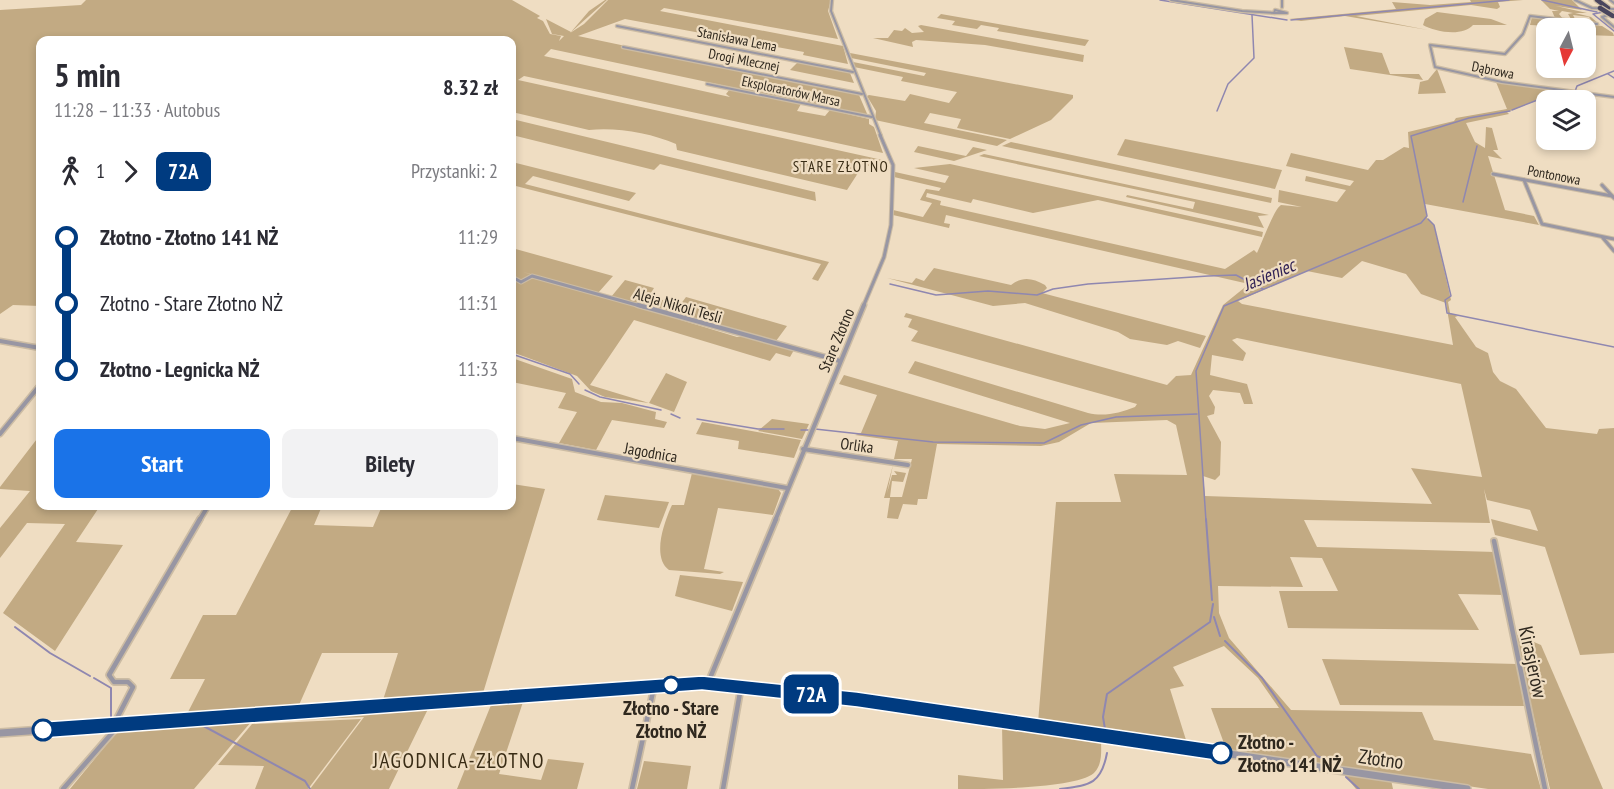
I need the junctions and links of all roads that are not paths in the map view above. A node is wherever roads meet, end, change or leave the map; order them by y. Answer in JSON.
{"nodes":[{"id":1,"x":832,"y":0,"type":"edge"},
{"id":2,"x":1171,"y":0,"type":"edge"},
{"id":3,"x":1282,"y":0,"type":"edge"},
{"id":4,"x":1575,"y":0,"type":"edge"},
{"id":5,"x":1589,"y":0,"type":"edge"},
{"id":6,"x":1597,"y":0,"type":"edge"},
{"id":7,"x":1610,"y":0,"type":"edge"},
{"id":8,"x":1614,"y":3,"type":"edge"},
{"id":9,"x":1282,"y":7,"type":"junction"},
{"id":10,"x":1279,"y":10,"type":"junction"},
{"id":11,"x":1284,"y":11,"type":"junction"},
{"id":12,"x":1275,"y":12,"type":"junction"},
{"id":13,"x":1613,"y":12,"type":"edge"},
{"id":14,"x":1597,"y":24,"type":"dead end"},
{"id":15,"x":617,"y":26,"type":"dead end"},
{"id":16,"x":1614,"y":27,"type":"edge"},
{"id":17,"x":623,"y":46,"type":"dead end"},
{"id":18,"x":854,"y":73,"type":"junction"},
{"id":19,"x":706,"y":84,"type":"dead end"},
{"id":20,"x":862,"y":94,"type":"junction"},
{"id":21,"x":1614,"y":97,"type":"edge"},
{"id":22,"x":872,"y":117,"type":"junction"},
{"id":23,"x":1493,"y":174,"type":"dead end"},
{"id":24,"x":1524,"y":180,"type":"junction"},
{"id":25,"x":1602,"y":185,"type":"dead end"},
{"id":26,"x":1613,"y":197,"type":"edge"},
{"id":27,"x":1603,"y":237,"type":"junction"},
{"id":28,"x":1614,"y":239,"type":"edge"},
{"id":29,"x":1614,"y":251,"type":"edge"},
{"id":30,"x":516,"y":279,"type":"edge"},
{"id":31,"x":0,"y":341,"type":"edge"},
{"id":32,"x":36,"y":347,"type":"edge"},
{"id":33,"x":840,"y":361,"type":"junction"},
{"id":34,"x":36,"y":390,"type":"edge"},
{"id":35,"x":0,"y":434,"type":"edge"},
{"id":36,"x":516,"y":439,"type":"edge"},
{"id":37,"x":803,"y":450,"type":"junction"},
{"id":38,"x":908,"y":465,"type":"dead end"},
{"id":39,"x":787,"y":488,"type":"junction"},
{"id":40,"x":206,"y":510,"type":"edge"},
{"id":41,"x":1494,"y":541,"type":"dead end"},
{"id":42,"x":708,"y":683,"type":"junction"},
{"id":43,"x":654,"y":686,"type":"junction"},
{"id":44,"x":741,"y":686,"type":"junction"},
{"id":45,"x":117,"y":721,"type":"junction"},
{"id":46,"x":1,"y":734,"type":"edge"},
{"id":47,"x":63,"y":789,"type":"edge"},
{"id":48,"x":632,"y":789,"type":"edge"},
{"id":49,"x":723,"y":789,"type":"edge"},
{"id":50,"x":1467,"y":789,"type":"edge"},
{"id":51,"x":1545,"y":789,"type":"edge"}],
"edges":[{"from":1,"to":18,"type":"street","name":"Stare Złotno"},
{"from":2,"to":12,"type":"street"},
{"from":3,"to":9,"type":"street"},
{"from":4,"to":13,"type":"street"},
{"from":5,"to":13,"type":"highway","bridge":true},
{"from":6,"to":13,"type":"highway"},
{"from":7,"to":8,"type":"street"},
{"from":9,"to":10,"type":"street"},
{"from":9,"to":11,"type":"street"},
{"from":10,"to":11,"type":"street"},
{"from":10,"to":12,"type":"street"},
{"from":11,"to":12,"type":"street"},
{"from":13,"to":16,"type":"street"},
{"from":14,"to":21,"type":"street","name":"Dąbrowa"},
{"from":15,"to":18,"type":"street","name":"Stanisława Lema"},
{"from":17,"to":20,"type":"street","name":"Drogi Mlecznej"},
{"from":18,"to":20,"type":"street","name":"Stare Złotno"},
{"from":19,"to":22,"type":"street","name":"Eksploratorów Marsa"},
{"from":20,"to":22,"type":"street","name":"Stare Złotno"},
{"from":22,"to":33,"type":"street","name":"Stare Złotno"},
{"from":23,"to":24,"type":"street","name":"Pontonowa"},
{"from":24,"to":26,"type":"street","name":"Pontonowa"},
{"from":24,"to":27,"type":"street"},
{"from":25,"to":26,"type":"street"},
{"from":27,"to":28,"type":"street"},
{"from":27,"to":29,"type":"street"},
{"from":30,"to":33,"type":"street","name":"Aleja Nikoli Tesli"},
{"from":31,"to":32,"type":"street"},
{"from":33,"to":37,"type":"street","name":"Stare Złotno"},
{"from":34,"to":35,"type":"street"},
{"from":36,"to":39,"type":"street","name":"Jagodnica"},
{"from":37,"to":38,"type":"street","name":"Orlika"},
{"from":37,"to":39,"type":"street","name":"Stare Złotno"},
{"from":39,"to":42,"type":"street","name":"Stare Złotno"},
{"from":40,"to":45,"type":"street"},
{"from":41,"to":51,"type":"street","name":"Kirasjerów"},
{"from":42,"to":43,"type":"street","name":"Złotno"},
{"from":42,"to":44,"type":"street","name":"Złotno"},
{"from":43,"to":45,"type":"street","name":"Złotno"},
{"from":43,"to":48,"type":"street"},
{"from":44,"to":49,"type":"street"},
{"from":44,"to":50,"type":"street","name":"Złotno"},
{"from":45,"to":46,"type":"street","name":"Złotno"},
{"from":45,"to":47,"type":"street"}]}
